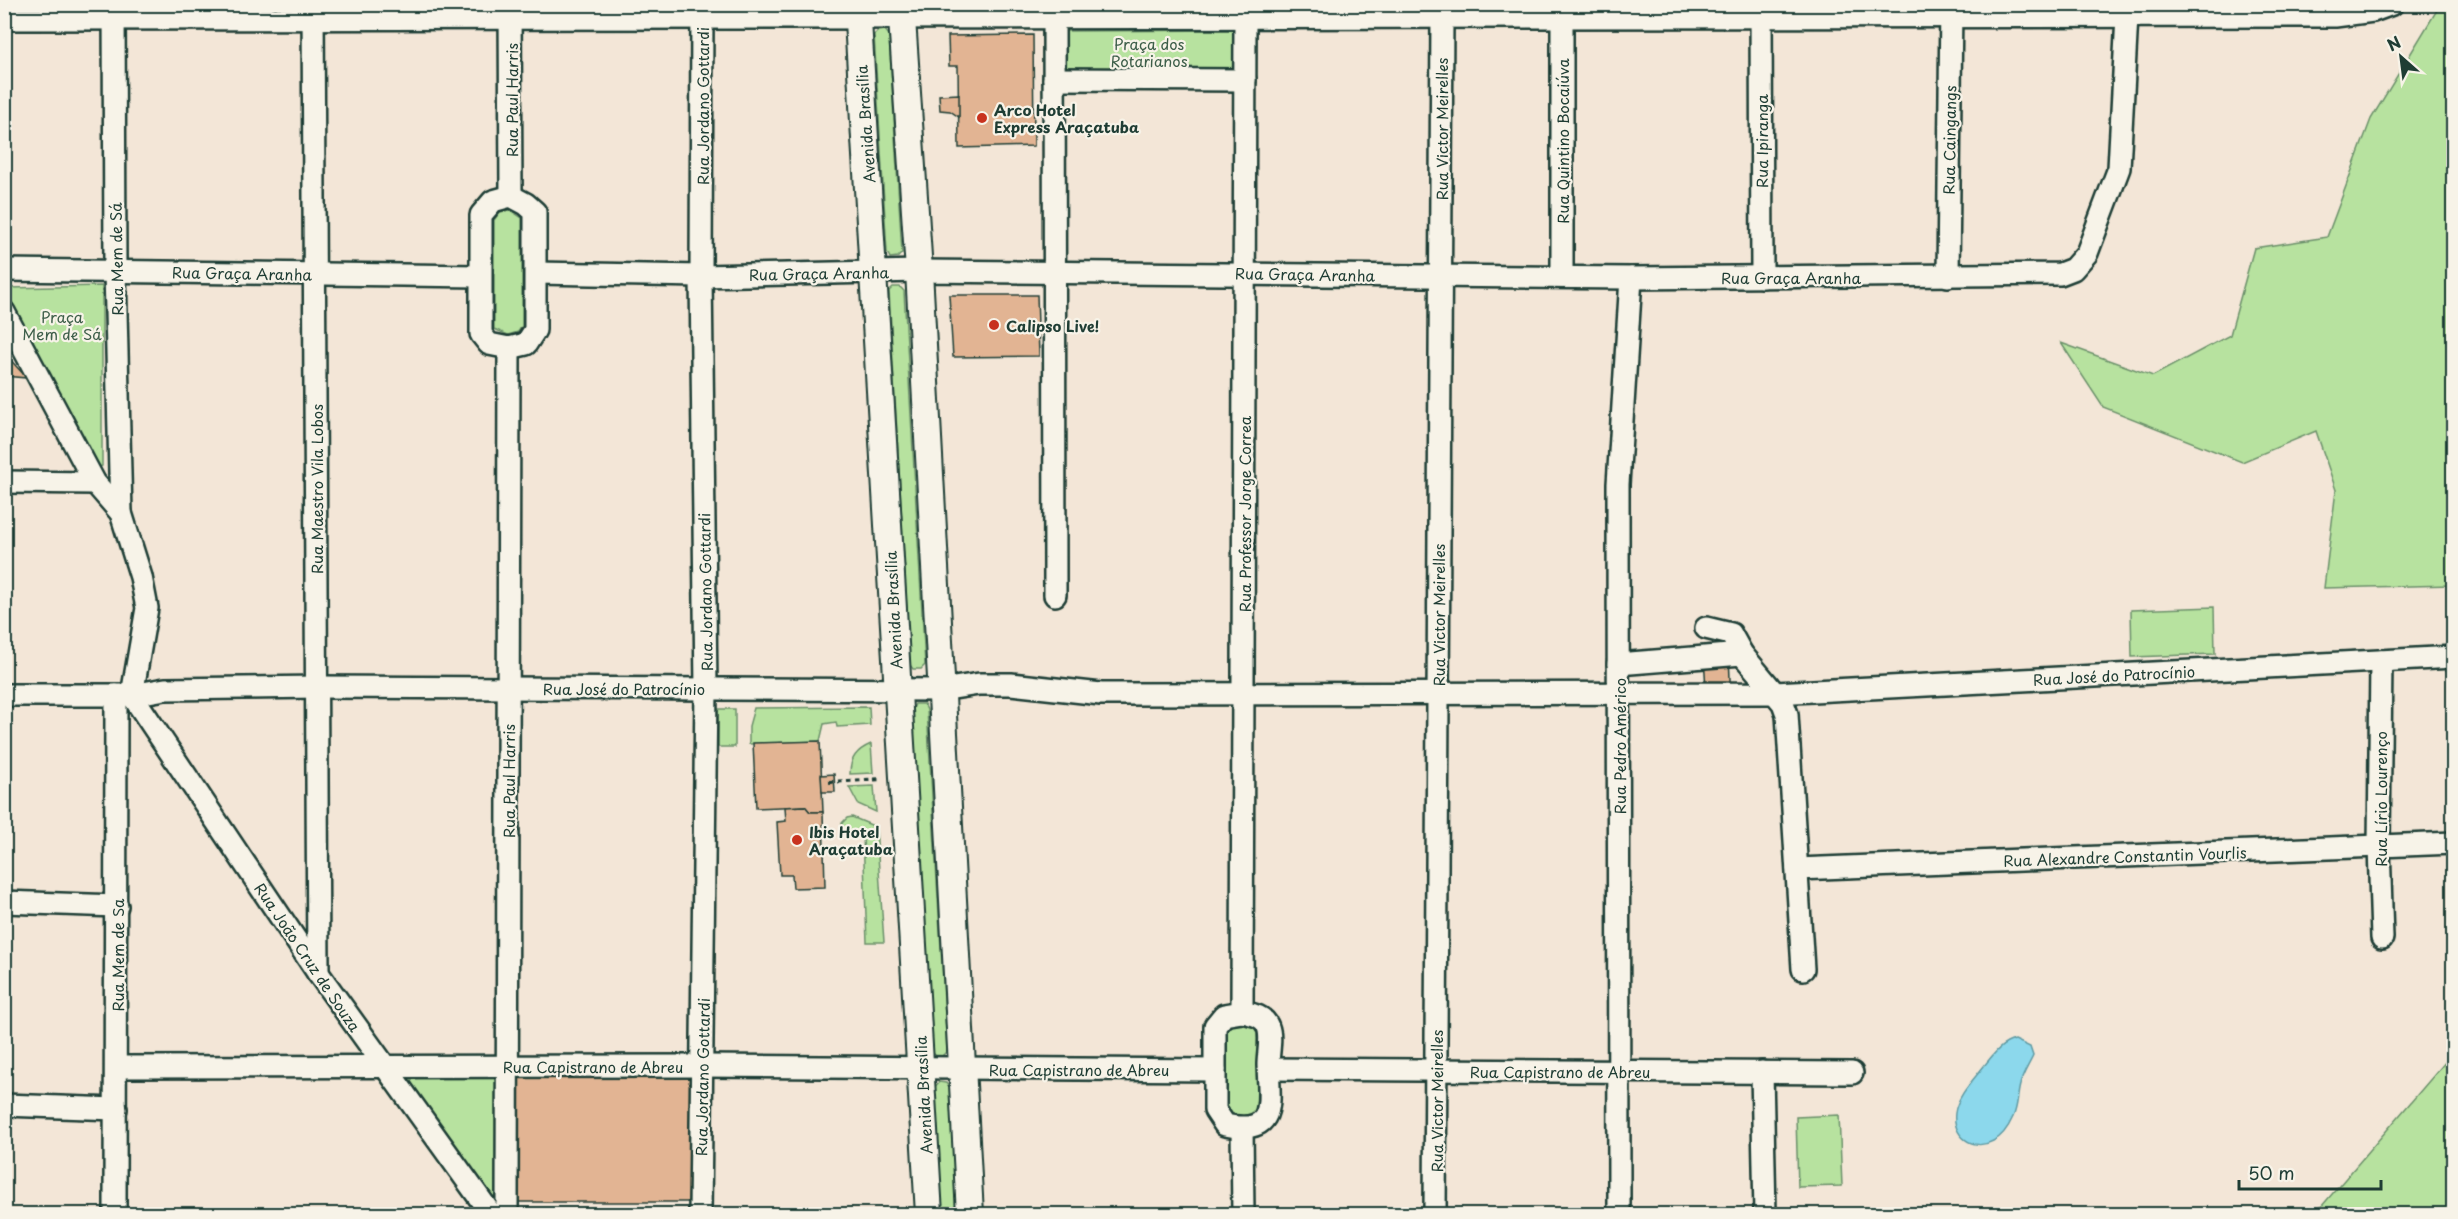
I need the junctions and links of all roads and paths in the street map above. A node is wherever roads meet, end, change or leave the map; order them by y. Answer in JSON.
{"nodes":[{"id":1,"x":2392,"y":4,"type":"edge"},
{"id":2,"x":1054,"y":10,"type":"edge"},
{"id":3,"x":1371,"y":10,"type":"edge"},
{"id":4,"x":1562,"y":10,"type":"edge"},
{"id":5,"x":2335,"y":10,"type":"edge"},
{"id":6,"x":702,"y":11,"type":"edge"},
{"id":7,"x":858,"y":11,"type":"edge"},
{"id":8,"x":901,"y":11,"type":"edge"},
{"id":9,"x":1761,"y":11,"type":"edge"},
{"id":10,"x":1951,"y":11,"type":"edge"},
{"id":11,"x":114,"y":12,"type":"edge"},
{"id":12,"x":313,"y":12,"type":"edge"},
{"id":13,"x":510,"y":12,"type":"edge"},
{"id":14,"x":2139,"y":12,"type":"edge"},
{"id":15,"x":1245,"y":16,"type":"junction"},
{"id":16,"x":1442,"y":16,"type":"junction"},
{"id":17,"x":4,"y":20,"type":"edge"},
{"id":18,"x":1054,"y":80,"type":"junction"},
{"id":19,"x":1245,"y":80,"type":"junction"},
{"id":20,"x":511,"y":196,"type":"junction"},
{"id":21,"x":4,"y":270,"type":"edge"},
{"id":22,"x":115,"y":271,"type":"junction"},
{"id":23,"x":920,"y":271,"type":"junction"},
{"id":24,"x":874,"y":272,"type":"junction"},
{"id":25,"x":1054,"y":272,"type":"junction"},
{"id":26,"x":536,"y":273,"type":"junction"},
{"id":27,"x":314,"y":274,"type":"junction"},
{"id":28,"x":1245,"y":274,"type":"junction"},
{"id":29,"x":480,"y":276,"type":"junction"},
{"id":30,"x":701,"y":276,"type":"junction"},
{"id":31,"x":1440,"y":276,"type":"junction"},
{"id":32,"x":1948,"y":276,"type":"junction"},
{"id":33,"x":1562,"y":277,"type":"junction"},
{"id":34,"x":1761,"y":277,"type":"junction"},
{"id":35,"x":1631,"y":278,"type":"junction"},
{"id":36,"x":4,"y":312,"type":"edge"},
{"id":37,"x":509,"y":348,"type":"junction"},
{"id":38,"x":4,"y":482,"type":"edge"},
{"id":39,"x":95,"y":483,"type":"junction"},
{"id":40,"x":121,"y":513,"type":"junction"},
{"id":41,"x":1055,"y":595,"type":"dead end"},
{"id":42,"x":1706,"y":628,"type":"dead end"},
{"id":43,"x":1742,"y":654,"type":"junction"},
{"id":44,"x":2454,"y":657,"type":"edge"},
{"id":45,"x":1687,"y":658,"type":"junction"},
{"id":46,"x":2381,"y":661,"type":"junction"},
{"id":47,"x":1618,"y":664,"type":"junction"},
{"id":48,"x":318,"y":687,"type":"junction"},
{"id":49,"x":508,"y":687,"type":"junction"},
{"id":50,"x":706,"y":688,"type":"junction"},
{"id":51,"x":898,"y":690,"type":"junction"},
{"id":52,"x":941,"y":690,"type":"junction"},
{"id":53,"x":1438,"y":692,"type":"junction"},
{"id":54,"x":1688,"y":692,"type":"junction"},
{"id":55,"x":1243,"y":693,"type":"junction"},
{"id":56,"x":1618,"y":693,"type":"junction"},
{"id":57,"x":1775,"y":693,"type":"junction"},
{"id":58,"x":4,"y":695,"type":"edge"},
{"id":59,"x":124,"y":695,"type":"junction"},
{"id":60,"x":904,"y":778,"type":"junction"},
{"id":61,"x":829,"y":782,"type":"dead end"},
{"id":62,"x":2454,"y":843,"type":"edge"},
{"id":63,"x":2379,"y":846,"type":"junction"},
{"id":64,"x":1797,"y":869,"type":"junction"},
{"id":65,"x":4,"y":902,"type":"edge"},
{"id":66,"x":117,"y":906,"type":"junction"},
{"id":67,"x":2382,"y":938,"type":"dead end"},
{"id":68,"x":1803,"y":969,"type":"dead end"},
{"id":69,"x":318,"y":973,"type":"junction"},
{"id":70,"x":1242,"y":1012,"type":"junction"},
{"id":71,"x":506,"y":1066,"type":"junction"},
{"id":72,"x":703,"y":1066,"type":"junction"},
{"id":73,"x":116,"y":1067,"type":"junction"},
{"id":74,"x":385,"y":1068,"type":"junction"},
{"id":75,"x":922,"y":1068,"type":"junction"},
{"id":76,"x":962,"y":1069,"type":"junction"},
{"id":77,"x":1269,"y":1069,"type":"junction"},
{"id":78,"x":1215,"y":1070,"type":"junction"},
{"id":79,"x":1436,"y":1070,"type":"junction"},
{"id":80,"x":1619,"y":1071,"type":"junction"},
{"id":81,"x":1762,"y":1072,"type":"junction"},
{"id":82,"x":1852,"y":1072,"type":"dead end"},
{"id":83,"x":4,"y":1105,"type":"edge"},
{"id":84,"x":116,"y":1109,"type":"junction"},
{"id":85,"x":1242,"y":1128,"type":"junction"},
{"id":86,"x":115,"y":1215,"type":"edge"},
{"id":87,"x":491,"y":1215,"type":"edge"},
{"id":88,"x":507,"y":1215,"type":"edge"},
{"id":89,"x":700,"y":1215,"type":"edge"},
{"id":90,"x":929,"y":1215,"type":"edge"},
{"id":91,"x":970,"y":1215,"type":"edge"},
{"id":92,"x":1243,"y":1215,"type":"edge"},
{"id":93,"x":1435,"y":1215,"type":"edge"},
{"id":94,"x":1619,"y":1215,"type":"edge"},
{"id":95,"x":1765,"y":1215,"type":"edge"}],
"edges":[{"from":1,"to":5,"type":"street"},
{"from":2,"to":8,"type":"street"},
{"from":2,"to":15,"type":"street"},
{"from":2,"to":18,"type":"street"},
{"from":3,"to":15,"type":"street"},
{"from":3,"to":16,"type":"street"},
{"from":4,"to":9,"type":"street"},
{"from":4,"to":16,"type":"street"},
{"from":4,"to":33,"type":"street","name":"Rua Quintino Bocaiúva"},
{"from":5,"to":14,"type":"street"},
{"from":6,"to":7,"type":"street"},
{"from":6,"to":13,"type":"street"},
{"from":6,"to":30,"type":"street","name":"Rua Jordano Gottardi"},
{"from":7,"to":8,"type":"street"},
{"from":7,"to":24,"type":"main road","name":"Avenida Brasília"},
{"from":8,"to":23,"type":"main road"},
{"from":9,"to":10,"type":"street"},
{"from":9,"to":34,"type":"street","name":"Rua Ipiranga"},
{"from":10,"to":14,"type":"street"},
{"from":10,"to":32,"type":"street","name":"Rua Caingangs"},
{"from":11,"to":12,"type":"street"},
{"from":11,"to":17,"type":"street"},
{"from":11,"to":22,"type":"street","name":"Rua Mem de Sá"},
{"from":12,"to":13,"type":"street"},
{"from":12,"to":27,"type":"street","name":"Rua Maestro Vila Lobos"},
{"from":13,"to":20,"type":"street","name":"Rua Paul Harris"},
{"from":14,"to":32,"type":"street","name":"Rua Graça Aranha"},
{"from":15,"to":19,"type":"street","name":"Rua Professor Jorge Correa"},
{"from":16,"to":31,"type":"street","name":"Rua Victor Meirelles"},
{"from":18,"to":19,"type":"street"},
{"from":18,"to":25,"type":"street"},
{"from":19,"to":28,"type":"street","name":"Rua Professor Jorge Correa"},
{"from":20,"to":26,"type":"street"},
{"from":20,"to":29,"type":"street"},
{"from":21,"to":22,"type":"street","name":"Rua Graça Aranha"},
{"from":22,"to":27,"type":"street","name":"Rua Graça Aranha"},
{"from":22,"to":40,"type":"street","name":"Rua Mem de Sá"},
{"from":23,"to":24,"type":"street","name":"Rua Graça Aranha"},
{"from":23,"to":25,"type":"street","name":"Rua Graça Aranha"},
{"from":23,"to":52,"type":"main road"},
{"from":24,"to":30,"type":"street","name":"Rua Graça Aranha"},
{"from":24,"to":51,"type":"main road","name":"Avenida Brasília"},
{"from":25,"to":28,"type":"street","name":"Rua Graça Aranha"},
{"from":25,"to":41,"type":"street"},
{"from":26,"to":30,"type":"street","name":"Rua Graça Aranha"},
{"from":26,"to":37,"type":"street"},
{"from":27,"to":29,"type":"street","name":"Rua Graça Aranha"},
{"from":27,"to":48,"type":"street","name":"Rua Maestro Vila Lobos"},
{"from":28,"to":31,"type":"street","name":"Rua Graça Aranha"},
{"from":28,"to":55,"type":"street","name":"Rua Professor Jorge Correa"},
{"from":29,"to":37,"type":"street"},
{"from":30,"to":50,"type":"street","name":"Rua Jordano Gottardi"},
{"from":31,"to":33,"type":"street","name":"Rua Graça Aranha"},
{"from":31,"to":53,"type":"street","name":"Rua Victor Meirelles"},
{"from":32,"to":34,"type":"street","name":"Rua Graça Aranha"},
{"from":33,"to":35,"type":"street","name":"Rua Graça Aranha"},
{"from":34,"to":35,"type":"street","name":"Rua Graça Aranha"},
{"from":35,"to":47,"type":"street","name":"Rua Pedro Américo"},
{"from":36,"to":39,"type":"street"},
{"from":37,"to":49,"type":"street","name":"Rua Paul Harris"},
{"from":38,"to":39,"type":"street"},
{"from":39,"to":40,"type":"street"},
{"from":40,"to":59,"type":"street","name":"Rua Mem de Sa"},
{"from":42,"to":43,"type":"street"},
{"from":43,"to":45,"type":"street"},
{"from":43,"to":57,"type":"street"},
{"from":44,"to":46,"type":"street","name":"Rua José do Patrocínio"},
{"from":45,"to":47,"type":"street"},
{"from":45,"to":54,"type":"street"},
{"from":46,"to":57,"type":"street","name":"Rua José do Patrocínio"},
{"from":46,"to":63,"type":"street","name":"Rua Lírio Lourenço"},
{"from":47,"to":56,"type":"street","name":"Rua Pedro Américo"},
{"from":48,"to":49,"type":"street","name":"Rua José do Patrocínio"},
{"from":48,"to":59,"type":"street","name":"Rua José do Patrocínio"},
{"from":48,"to":69,"type":"street","name":"Rua Maestro Vila Lobos"},
{"from":49,"to":50,"type":"street","name":"Rua José do Patrocínio"},
{"from":49,"to":71,"type":"street","name":"Rua Paul Harris"},
{"from":50,"to":51,"type":"street","name":"Rua José do Patrocínio"},
{"from":50,"to":72,"type":"street","name":"Rua Jordano Gottardi"},
{"from":51,"to":52,"type":"street","name":"Rua José do Patrocínio"},
{"from":51,"to":60,"type":"main road","name":"Avenida Brasília"},
{"from":52,"to":55,"type":"street","name":"Rua José do Patrocínio"},
{"from":52,"to":76,"type":"main road"},
{"from":53,"to":55,"type":"street","name":"Rua José do Patrocínio"},
{"from":53,"to":56,"type":"street"},
{"from":53,"to":79,"type":"street","name":"Rua Victor Meirelles"},
{"from":54,"to":56,"type":"street","name":"Rua José do Patrocínio"},
{"from":54,"to":57,"type":"street","name":"Rua José do Patrocínio"},
{"from":55,"to":70,"type":"street","name":"Rua Professor Jorge Correa"},
{"from":56,"to":80,"type":"street","name":"Rua Pedro Américo"},
{"from":57,"to":64,"type":"street"},
{"from":58,"to":59,"type":"street","name":"Rua José do Patrocínio"},
{"from":59,"to":66,"type":"street","name":"Rua Mem de Sa"},
{"from":59,"to":69,"type":"street","name":"Rua João Cruz de Souza"},
{"from":60,"to":61,"type":"path"},
{"from":60,"to":75,"type":"main road","name":"Avenida Brasília"},
{"from":62,"to":63,"type":"street","name":"Rua Alexandre Constantin Vourlis"},
{"from":63,"to":64,"type":"street","name":"Rua Alexandre Constantin Vourlis"},
{"from":63,"to":67,"type":"street","name":"Rua Lírio Lourenço"},
{"from":64,"to":68,"type":"street"},
{"from":65,"to":66,"type":"street"},
{"from":66,"to":73,"type":"street","name":"Rua Mem de Sa"},
{"from":69,"to":74,"type":"street","name":"Rua João Cruz de Souza"},
{"from":70,"to":77,"type":"street"},
{"from":70,"to":78,"type":"street"},
{"from":71,"to":72,"type":"street","name":"Rua Capistrano de Abreu"},
{"from":71,"to":74,"type":"street","name":"Rua Capistrano de Abreu"},
{"from":71,"to":88,"type":"street","name":"Rua Paul Harris"},
{"from":72,"to":75,"type":"street","name":"Rua Capistrano de Abreu"},
{"from":72,"to":89,"type":"street","name":"Rua Jordano Gottardi"},
{"from":73,"to":74,"type":"street","name":"Rua Capistrano de Abreu"},
{"from":73,"to":84,"type":"street","name":"Rua Mem de Sa"},
{"from":74,"to":87,"type":"street","name":"Rua João Cruz de Souza"},
{"from":75,"to":76,"type":"street","name":"Rua Capistrano de Abreu"},
{"from":75,"to":90,"type":"main road","name":"Avenida Brasília"},
{"from":76,"to":78,"type":"street","name":"Rua Capistrano de Abreu"},
{"from":76,"to":91,"type":"main road"},
{"from":77,"to":79,"type":"street","name":"Rua Capistrano de Abreu"},
{"from":77,"to":85,"type":"street"},
{"from":78,"to":85,"type":"street"},
{"from":79,"to":80,"type":"street","name":"Rua Capistrano de Abreu"},
{"from":79,"to":93,"type":"street","name":"Rua Victor Meirelles"},
{"from":80,"to":81,"type":"street","name":"Rua Capistrano de Abreu"},
{"from":80,"to":94,"type":"street","name":"Rua Pedro Américo"},
{"from":81,"to":82,"type":"street","name":"Rua Capistrano de Abreu"},
{"from":81,"to":95,"type":"street"},
{"from":83,"to":84,"type":"street"},
{"from":84,"to":86,"type":"street","name":"Rua Mem de Sa"},
{"from":85,"to":92,"type":"street"}]}
